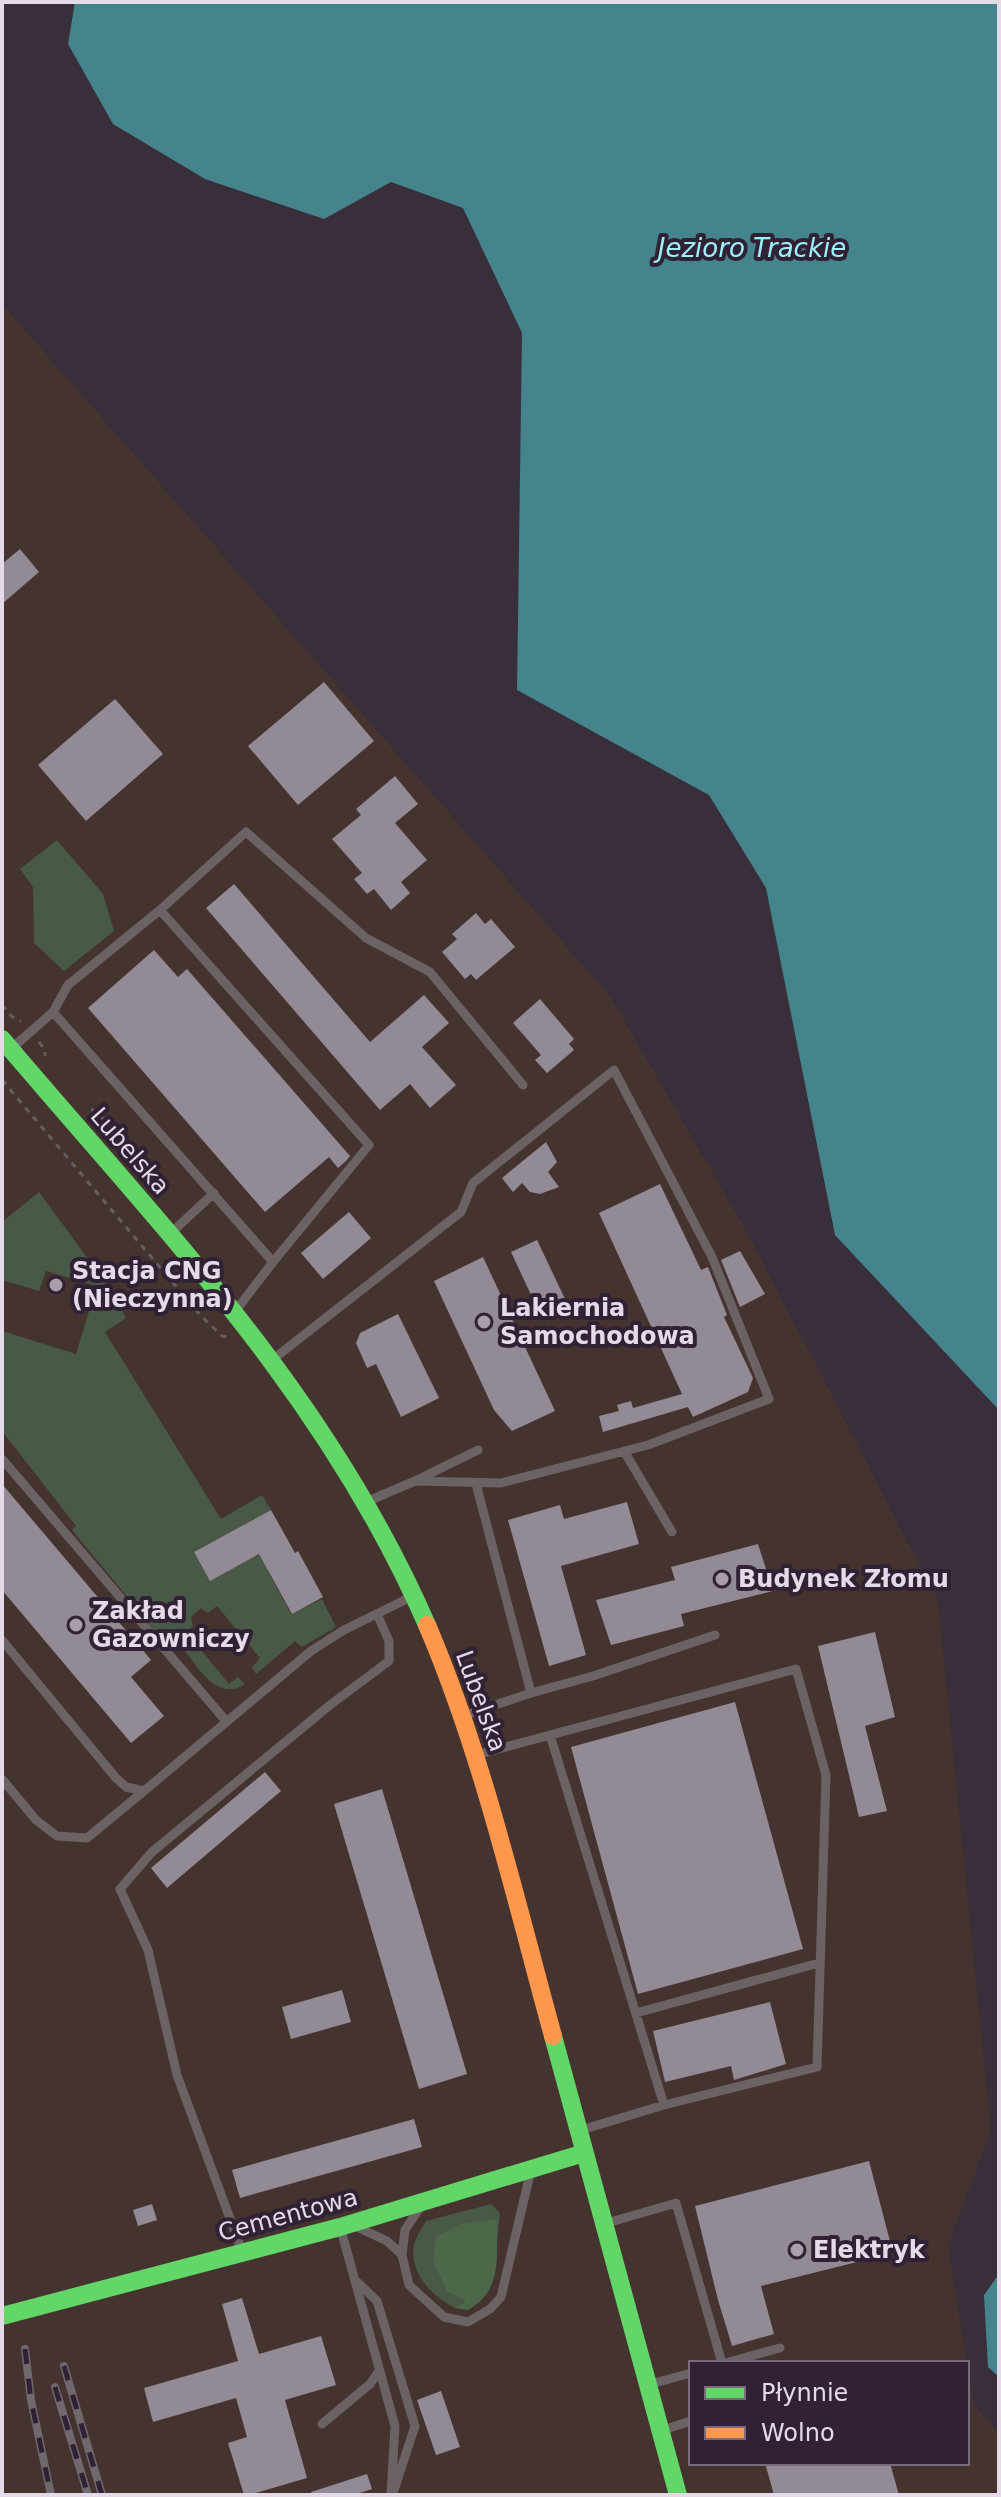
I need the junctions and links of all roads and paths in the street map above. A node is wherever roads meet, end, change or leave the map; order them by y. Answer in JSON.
{"nodes":[{"id":1,"x":160,"y":910,"type":"junction"},
{"id":2,"x":53,"y":1012,"type":"junction"},
{"id":3,"x":5,"y":1048,"type":"edge"},
{"id":4,"x":2,"y":1080,"type":"edge"},
{"id":5,"x":523,"y":1085,"type":"dead end"},
{"id":6,"x":214,"y":1193,"type":"junction"},
{"id":7,"x":170,"y":1234,"type":"junction"},
{"id":8,"x":273,"y":1262,"type":"junction"},
{"id":9,"x":235,"y":1311,"type":"junction"},
{"id":10,"x":250,"y":1331,"type":"junction"},
{"id":11,"x":272,"y":1360,"type":"junction"},
{"id":12,"x":478,"y":1450,"type":"dead end"},
{"id":13,"x":624,"y":1451,"type":"junction"},
{"id":14,"x":2,"y":1459,"type":"edge"},
{"id":15,"x":415,"y":1481,"type":"junction"},
{"id":16,"x":476,"y":1484,"type":"junction"},
{"id":17,"x":366,"y":1502,"type":"junction"},
{"id":18,"x":672,"y":1532,"type":"dead end"},
{"id":19,"x":413,"y":1596,"type":"junction"},
{"id":20,"x":377,"y":1614,"type":"junction"},
{"id":21,"x":715,"y":1635,"type":"dead end"},
{"id":22,"x":2,"y":1640,"type":"edge"},
{"id":23,"x":531,"y":1693,"type":"junction"},
{"id":24,"x":463,"y":1716,"type":"junction"},
{"id":25,"x":226,"y":1721,"type":"junction"},
{"id":26,"x":550,"y":1735,"type":"junction"},
{"id":27,"x":476,"y":1755,"type":"junction"},
{"id":28,"x":2,"y":1779,"type":"edge"},
{"id":29,"x":144,"y":1791,"type":"junction"},
{"id":30,"x":819,"y":1963,"type":"junction"},
{"id":31,"x":636,"y":2013,"type":"junction"},
{"id":32,"x":664,"y":2105,"type":"junction"},
{"id":33,"x":578,"y":2131,"type":"junction"},
{"id":34,"x":584,"y":2153,"type":"junction"},
{"id":35,"x":531,"y":2168,"type":"junction"},
{"id":36,"x":425,"y":2199,"type":"junction"},
{"id":37,"x":604,"y":2224,"type":"junction"},
{"id":38,"x":340,"y":2227,"type":"junction"},
{"id":39,"x":243,"y":2253,"type":"junction"},
{"id":40,"x":402,"y":2255,"type":"junction"},
{"id":41,"x":352,"y":2277,"type":"junction"},
{"id":42,"x":2,"y":2316,"type":"edge"},
{"id":43,"x":780,"y":2348,"type":"dead end"},
{"id":44,"x":723,"y":2361,"type":"edge"},
{"id":45,"x":731,"y":2361,"type":"edge"},
{"id":46,"x":379,"y":2371,"type":"junction"},
{"id":47,"x":689,"y":2374,"type":"edge"},
{"id":48,"x":648,"y":2385,"type":"junction"},
{"id":49,"x":689,"y":2422,"type":"edge"},
{"id":50,"x":322,"y":2424,"type":"dead end"},
{"id":51,"x":660,"y":2431,"type":"junction"},
{"id":52,"x":392,"y":2495,"type":"edge"},
{"id":53,"x":678,"y":2495,"type":"edge"}],
"edges":[{"from":1,"to":2,"type":"lane"},
{"from":1,"to":5,"type":"lane"},
{"from":1,"to":8,"type":"lane"},
{"from":2,"to":3,"type":"lane"},
{"from":2,"to":6,"type":"lane"},
{"from":3,"to":7,"type":"street","name":"Lubelska"},
{"from":4,"to":10,"type":"path"},
{"from":6,"to":7,"type":"lane"},
{"from":6,"to":8,"type":"lane"},
{"from":7,"to":9,"type":"street","name":"Lubelska"},
{"from":8,"to":9,"type":"lane"},
{"from":9,"to":10,"type":"street","name":"Lubelska"},
{"from":10,"to":11,"type":"street","name":"Lubelska"},
{"from":11,"to":13,"type":"lane"},
{"from":11,"to":17,"type":"street","name":"Lubelska"},
{"from":12,"to":15,"type":"lane"},
{"from":13,"to":16,"type":"lane"},
{"from":13,"to":18,"type":"lane"},
{"from":14,"to":25,"type":"lane"},
{"from":15,"to":16,"type":"lane"},
{"from":15,"to":17,"type":"lane"},
{"from":16,"to":23,"type":"lane"},
{"from":17,"to":19,"type":"street","name":"Lubelska"},
{"from":19,"to":20,"type":"lane"},
{"from":19,"to":24,"type":"street","name":"Lubelska"},
{"from":20,"to":25,"type":"lane"},
{"from":20,"to":39,"type":"lane"},
{"from":21,"to":23,"type":"lane"},
{"from":22,"to":29,"type":"lane"},
{"from":23,"to":24,"type":"lane"},
{"from":24,"to":27,"type":"street","name":"Lubelska"},
{"from":25,"to":29,"type":"lane"},
{"from":26,"to":27,"type":"lane"},
{"from":26,"to":30,"type":"lane"},
{"from":26,"to":31,"type":"lane"},
{"from":27,"to":33,"type":"street","name":"Lubelska"},
{"from":28,"to":29,"type":"lane"},
{"from":30,"to":31,"type":"lane"},
{"from":30,"to":32,"type":"lane"},
{"from":31,"to":32,"type":"lane"},
{"from":32,"to":33,"type":"lane"},
{"from":33,"to":34,"type":"street","name":"Lubelska"},
{"from":34,"to":35,"type":"street","name":"Cementowa"},
{"from":34,"to":37,"type":"street","name":"Lubelska"},
{"from":35,"to":36,"type":"street","name":"Cementowa"},
{"from":35,"to":40,"type":"lane"},
{"from":36,"to":38,"type":"street","name":"Cementowa"},
{"from":36,"to":40,"type":"lane"},
{"from":37,"to":44,"type":"lane"},
{"from":37,"to":48,"type":"street","name":"Lubelska"},
{"from":38,"to":39,"type":"street","name":"Cementowa"},
{"from":38,"to":40,"type":"lane"},
{"from":38,"to":41,"type":"lane"},
{"from":39,"to":42,"type":"street","name":"Cementowa"},
{"from":41,"to":46,"type":"lane"},
{"from":41,"to":52,"type":"lane"},
{"from":43,"to":45,"type":"lane"},
{"from":46,"to":50,"type":"lane"},
{"from":46,"to":52,"type":"lane"},
{"from":47,"to":48,"type":"lane"},
{"from":48,"to":51,"type":"street","name":"Lubelska"},
{"from":49,"to":51,"type":"lane"},
{"from":51,"to":53,"type":"street","name":"Lubelska"}]}
